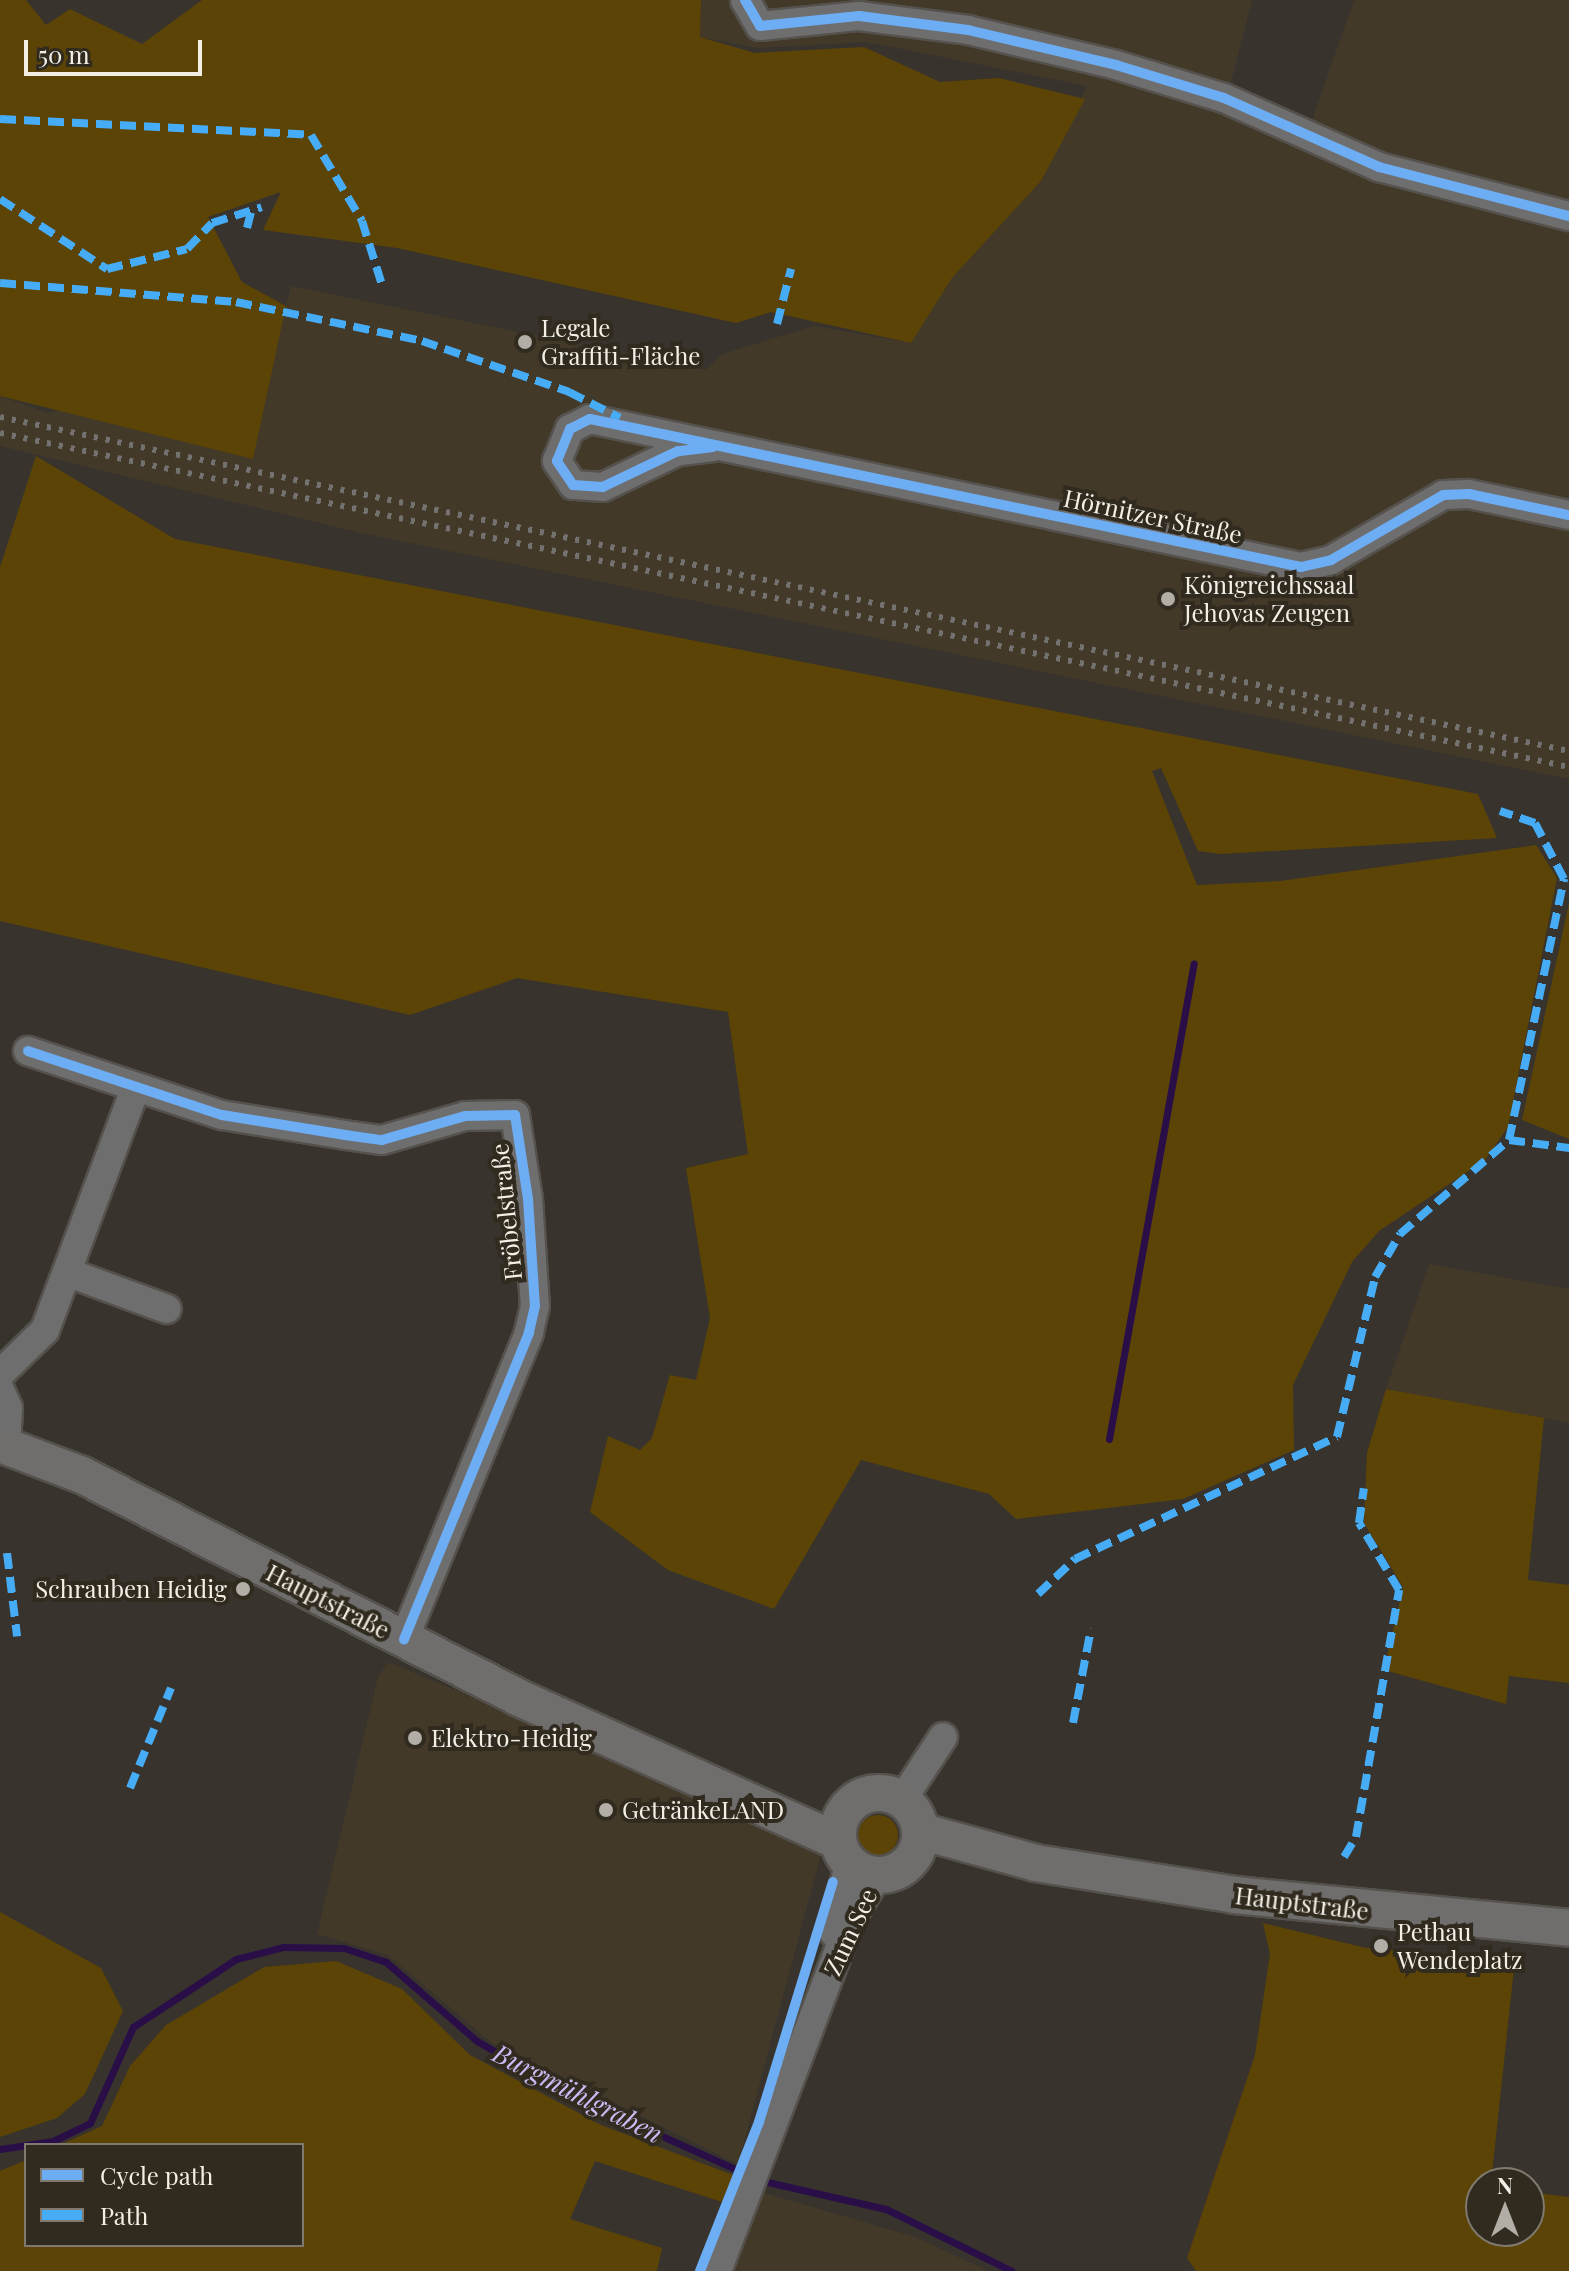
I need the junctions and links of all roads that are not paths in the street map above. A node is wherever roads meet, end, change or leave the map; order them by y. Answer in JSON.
{"nodes":[{"id":1,"x":745,"y":0,"type":"edge"},
{"id":2,"x":848,"y":8,"type":"edge"},
{"id":3,"x":1569,"y":216,"type":"edge"},
{"id":4,"x":713,"y":447,"type":"junction"},
{"id":5,"x":1569,"y":515,"type":"edge"},
{"id":6,"x":28,"y":1051,"type":"dead end"},
{"id":7,"x":135,"y":1089,"type":"junction"},
{"id":8,"x":69,"y":1273,"type":"junction"},
{"id":9,"x":167,"y":1309,"type":"dead end"},
{"id":10,"x":0,"y":1374,"type":"edge"},
{"id":11,"x":0,"y":1390,"type":"edge"},
{"id":12,"x":3,"y":1445,"type":"edge"},
{"id":13,"x":404,"y":1640,"type":"junction"},
{"id":14,"x":943,"y":1737,"type":"dead end"},
{"id":15,"x":902,"y":1800,"type":"junction"},
{"id":16,"x":917,"y":1844,"type":"junction"},
{"id":17,"x":852,"y":1848,"type":"junction"},
{"id":18,"x":1569,"y":1928,"type":"edge"},
{"id":19,"x":717,"y":2271,"type":"edge"}],
"edges":[{"from":1,"to":2,"type":"street"},
{"from":2,"to":3,"type":"street"},
{"from":4,"to":4,"type":"street","name":"Hörnitzer Straße"},
{"from":4,"to":5,"type":"street","name":"Hörnitzer Straße"},
{"from":6,"to":7,"type":"street","name":"Fröbelstraße"},
{"from":7,"to":8,"type":"street"},
{"from":7,"to":13,"type":"street","name":"Fröbelstraße"},
{"from":8,"to":9,"type":"street"},
{"from":8,"to":10,"type":"street"},
{"from":11,"to":12,"type":"street"},
{"from":12,"to":13,"type":"main road","name":"Hauptstraße"},
{"from":13,"to":17,"type":"main road","name":"Hauptstraße"},
{"from":14,"to":15,"type":"street"},
{"from":15,"to":16,"type":"main road"},
{"from":15,"to":17,"type":"main road"},
{"from":16,"to":17,"type":"main road"},
{"from":16,"to":18,"type":"main road","name":"Hauptstraße"},
{"from":17,"to":19,"type":"street","name":"Zum See"}]}
